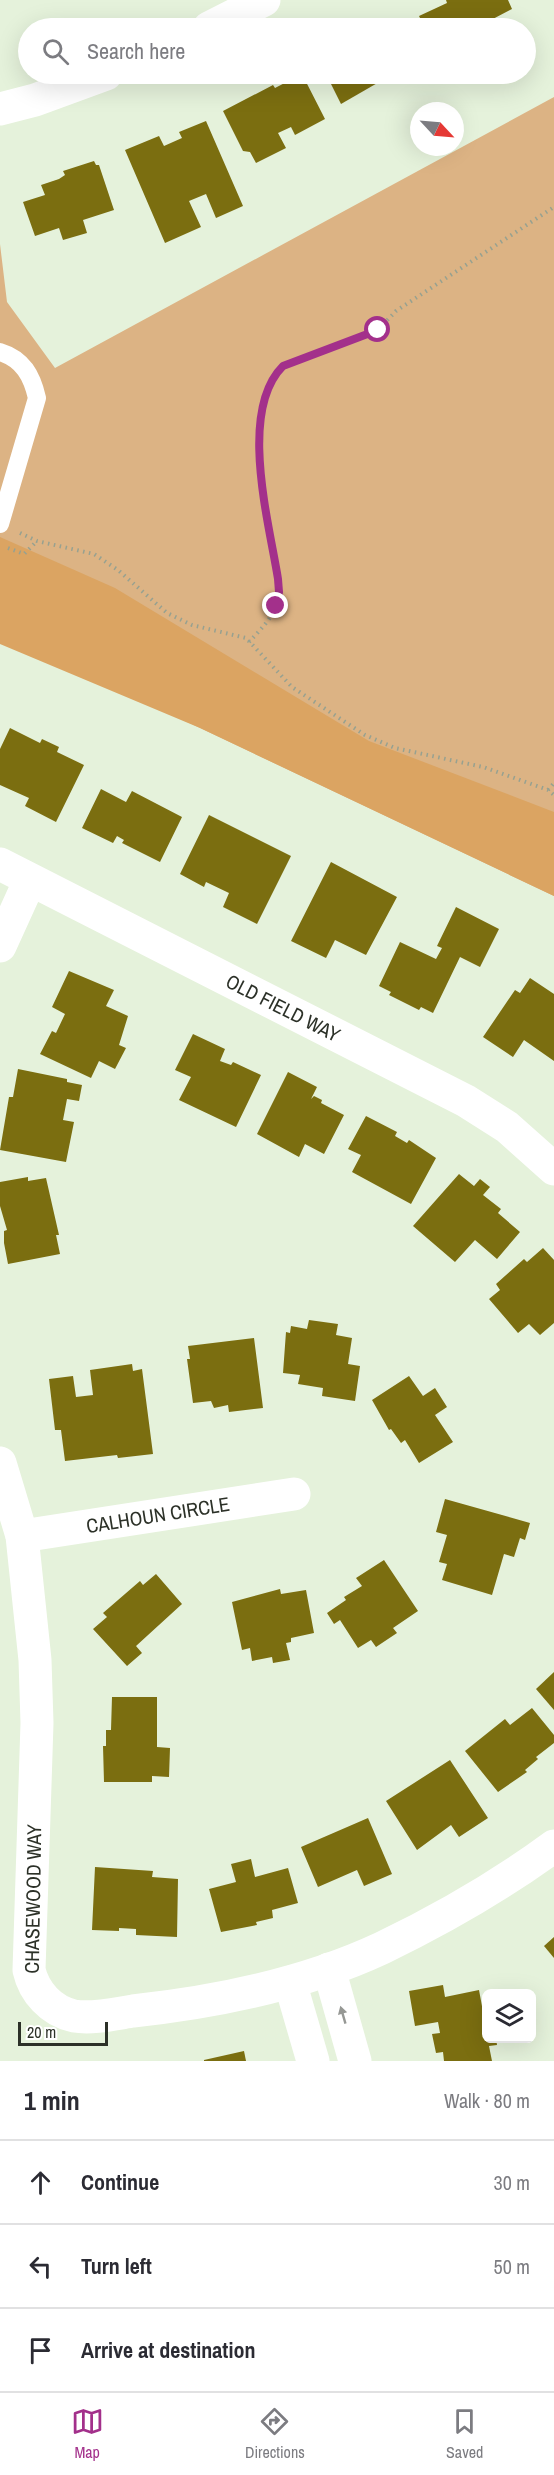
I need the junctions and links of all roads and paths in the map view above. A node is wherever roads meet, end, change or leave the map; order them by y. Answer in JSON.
{"nodes":[{"id":1,"x":264,"y":0,"type":"edge"},
{"id":2,"x":229,"y":18,"type":"edge"},
{"id":3,"x":79,"y":84,"type":"edge"},
{"id":4,"x":0,"y":109,"type":"edge"},
{"id":5,"x":554,"y":207,"type":"edge"},
{"id":6,"x":0,"y":352,"type":"edge"},
{"id":7,"x":1,"y":524,"type":"edge"},
{"id":8,"x":37,"y":542,"type":"junction"},
{"id":9,"x":0,"y":544,"type":"edge"},
{"id":10,"x":249,"y":642,"type":"junction"},
{"id":11,"x":554,"y":783,"type":"edge"},
{"id":12,"x":548,"y":790,"type":"junction"},
{"id":13,"x":554,"y":795,"type":"edge"},
{"id":14,"x":0,"y":864,"type":"edge"},
{"id":15,"x":30,"y":880,"type":"junction"},
{"id":16,"x":0,"y":946,"type":"edge"},
{"id":17,"x":554,"y":1169,"type":"edge"},
{"id":18,"x":0,"y":1462,"type":"edge"},
{"id":19,"x":294,"y":1494,"type":"dead end"},
{"id":20,"x":22,"y":1536,"type":"junction"},
{"id":21,"x":554,"y":1846,"type":"edge"},
{"id":22,"x":329,"y":1969,"type":"junction"},
{"id":23,"x":290,"y":1982,"type":"junction"},
{"id":24,"x":313,"y":2061,"type":"edge"},
{"id":25,"x":355,"y":2061,"type":"edge"}],
"edges":[{"from":1,"to":2,"type":"street"},
{"from":3,"to":4,"type":"street"},
{"from":5,"to":10,"type":"path"},
{"from":6,"to":7,"type":"lane"},
{"from":7,"to":8,"type":"path"},
{"from":8,"to":9,"type":"path"},
{"from":8,"to":10,"type":"path"},
{"from":10,"to":12,"type":"path"},
{"from":11,"to":12,"type":"path"},
{"from":12,"to":13,"type":"path"},
{"from":14,"to":15,"type":"street","name":"OLD FIELD WAY"},
{"from":15,"to":16,"type":"street"},
{"from":15,"to":17,"type":"street","name":"OLD FIELD WAY"},
{"from":18,"to":20,"type":"street","name":"CHASEWOOD WAY"},
{"from":19,"to":20,"type":"street","name":"CALHOUN CIRCLE"},
{"from":20,"to":23,"type":"street","name":"CHASEWOOD WAY"},
{"from":21,"to":22,"type":"street","name":"CHASEWOOD WAY"},
{"from":22,"to":23,"type":"street","name":"CHASEWOOD WAY"},
{"from":25,"to":22,"type":"street","one_way":true},
{"from":23,"to":24,"type":"street"}]}
